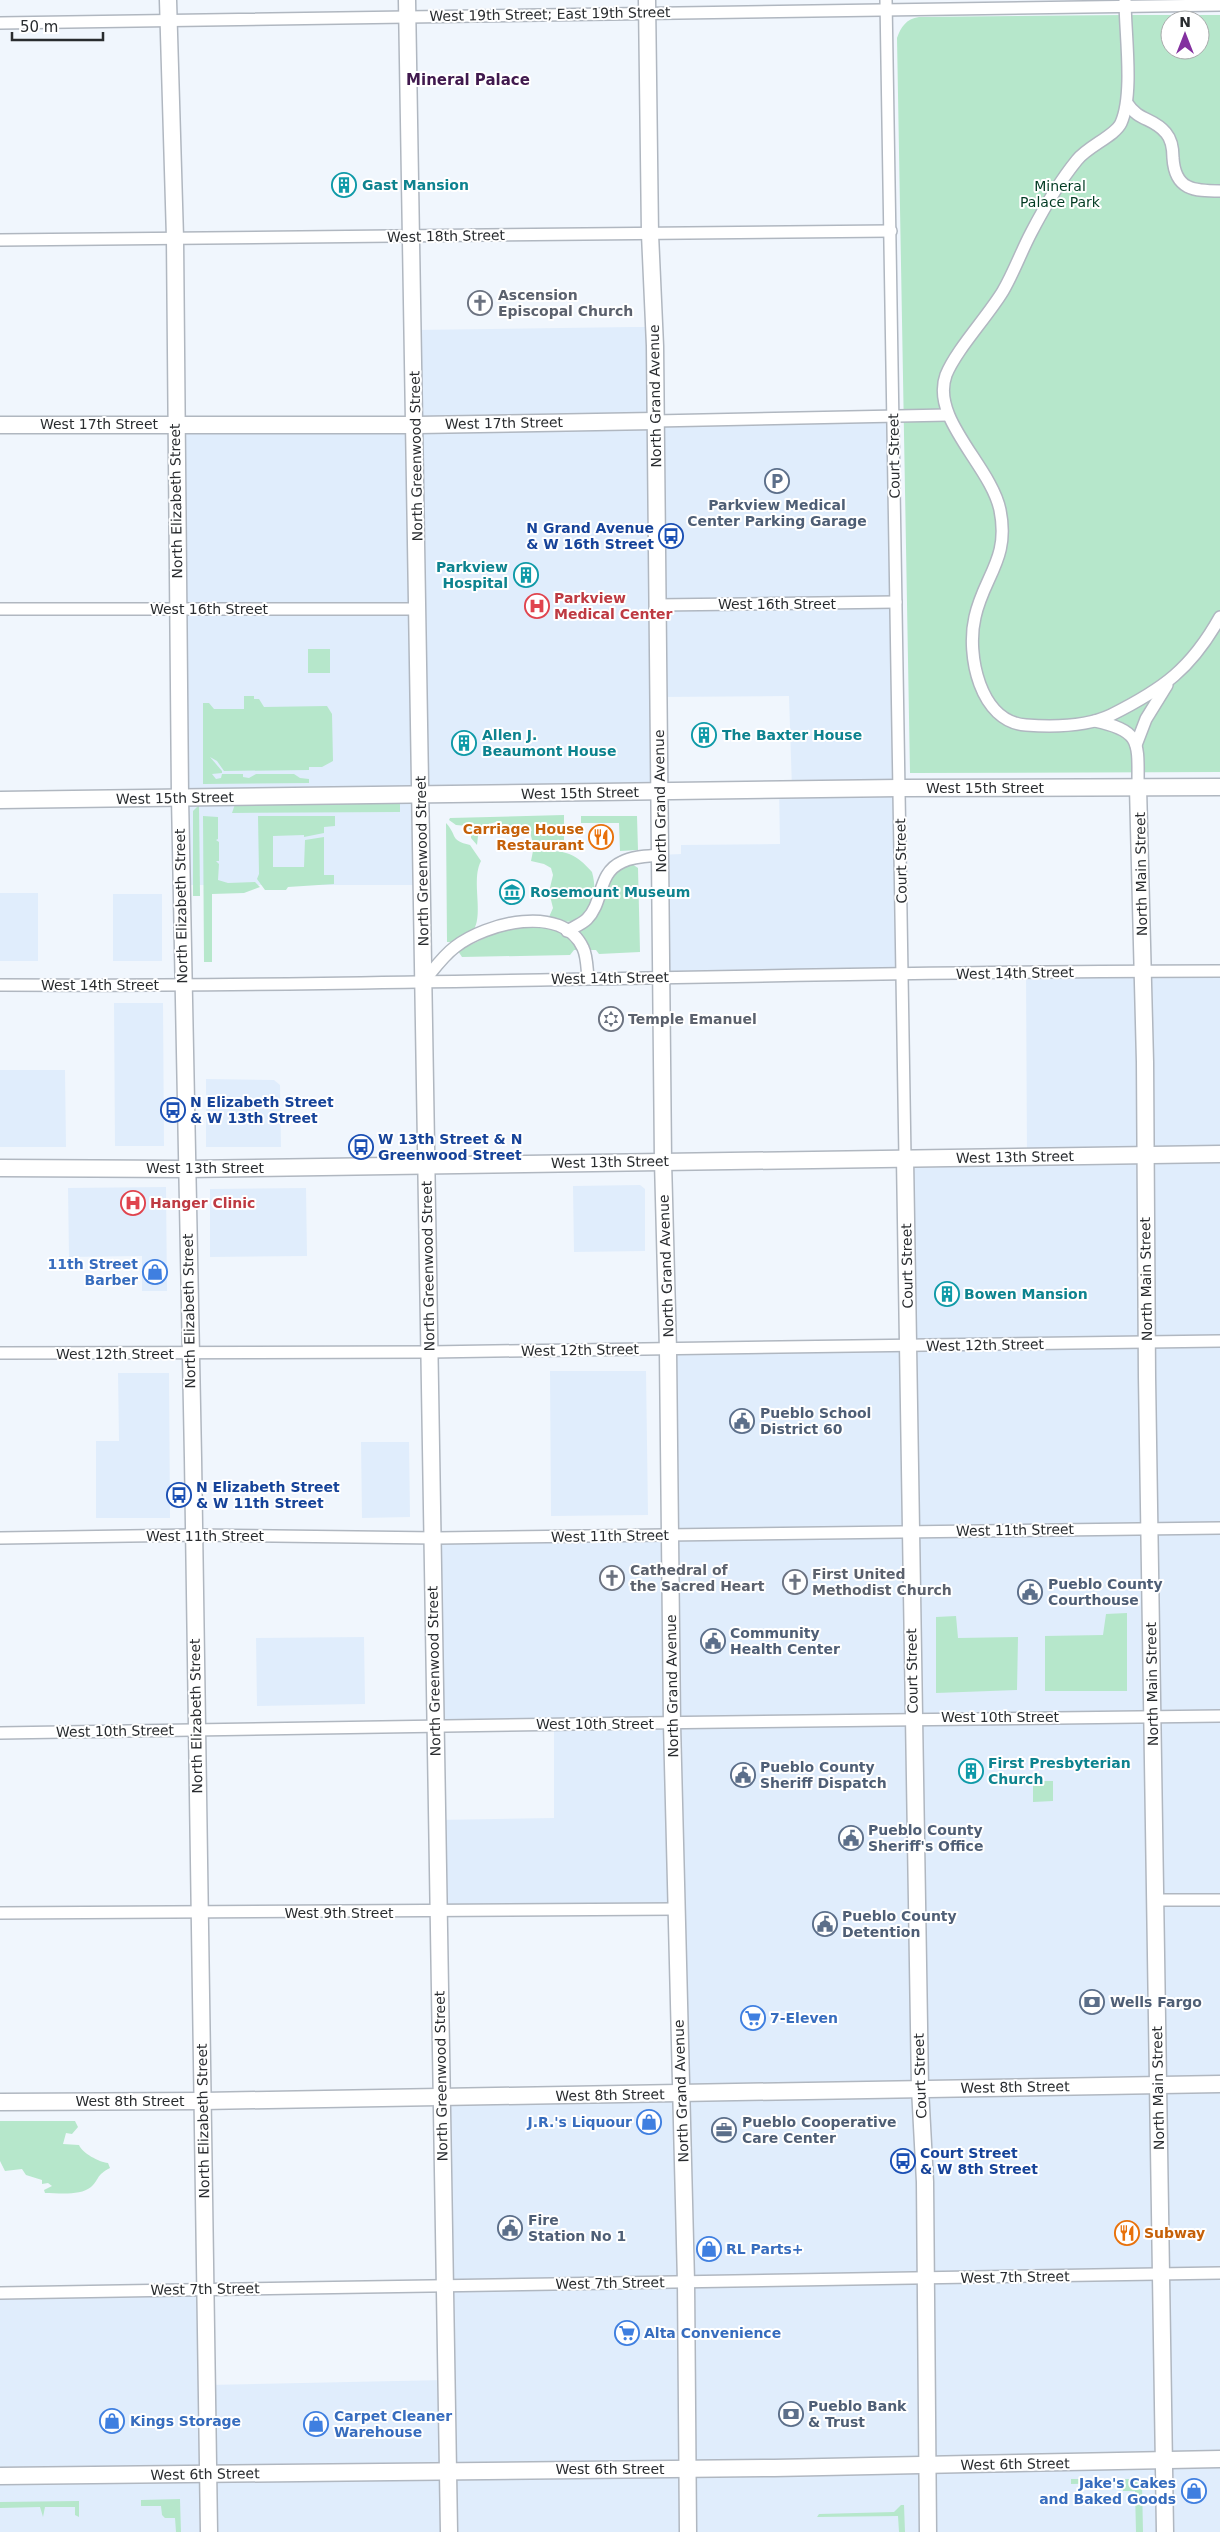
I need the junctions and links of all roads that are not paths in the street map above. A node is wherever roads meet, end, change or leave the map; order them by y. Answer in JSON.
{"nodes":[{"id":1,"x":168,"y":0,"type":"edge"},
{"id":2,"x":1125,"y":3,"type":"edge"},
{"id":3,"x":886,"y":5,"type":"edge"},
{"id":4,"x":1220,"y":5,"type":"edge"},
{"id":5,"x":647,"y":6,"type":"edge"},
{"id":6,"x":407,"y":8,"type":"edge"},
{"id":7,"x":168,"y":20,"type":"junction"},
{"id":8,"x":0,"y":23,"type":"edge"},
{"id":9,"x":1127,"y":102,"type":"junction"},
{"id":10,"x":1220,"y":191,"type":"edge"},
{"id":11,"x":892,"y":231,"type":"junction"},
{"id":12,"x":650,"y":234,"type":"junction"},
{"id":13,"x":411,"y":237,"type":"junction"},
{"id":14,"x":174,"y":238,"type":"junction"},
{"id":15,"x":0,"y":240,"type":"edge"},
{"id":16,"x":948,"y":415,"type":"junction"},
{"id":17,"x":894,"y":417,"type":"junction"},
{"id":18,"x":655,"y":421,"type":"junction"},
{"id":19,"x":175,"y":424,"type":"junction"},
{"id":20,"x":415,"y":424,"type":"junction"},
{"id":21,"x":0,"y":425,"type":"edge"},
{"id":22,"x":896,"y":602,"type":"junction"},
{"id":23,"x":657,"y":605,"type":"junction"},
{"id":24,"x":418,"y":609,"type":"junction"},
{"id":25,"x":0,"y":610,"type":"edge"},
{"id":26,"x":178,"y":610,"type":"junction"},
{"id":27,"x":1220,"y":617,"type":"edge"},
{"id":28,"x":1167,"y":684,"type":"junction"},
{"id":29,"x":1095,"y":721,"type":"junction"},
{"id":30,"x":1136,"y":745,"type":"junction"},
{"id":31,"x":1138,"y":787,"type":"junction"},
{"id":32,"x":1220,"y":787,"type":"edge"},
{"id":33,"x":899,"y":788,"type":"junction"},
{"id":34,"x":659,"y":791,"type":"junction"},
{"id":35,"x":421,"y":795,"type":"junction"},
{"id":36,"x":180,"y":797,"type":"junction"},
{"id":37,"x":0,"y":800,"type":"edge"},
{"id":38,"x":660,"y":855,"type":"junction"},
{"id":39,"x":567,"y":931,"type":"junction"},
{"id":40,"x":1143,"y":972,"type":"junction"},
{"id":41,"x":1220,"y":972,"type":"edge"},
{"id":42,"x":903,"y":974,"type":"junction"},
{"id":43,"x":662,"y":977,"type":"junction"},
{"id":44,"x":588,"y":978,"type":"junction"},
{"id":45,"x":424,"y":980,"type":"junction"},
{"id":46,"x":0,"y":985,"type":"edge"},
{"id":47,"x":183,"y":986,"type":"junction"},
{"id":48,"x":1220,"y":1154,"type":"edge"},
{"id":49,"x":1144,"y":1156,"type":"junction"},
{"id":50,"x":905,"y":1158,"type":"junction"},
{"id":51,"x":663,"y":1161,"type":"junction"},
{"id":52,"x":426,"y":1166,"type":"junction"},
{"id":53,"x":0,"y":1168,"type":"edge"},
{"id":54,"x":187,"y":1169,"type":"junction"},
{"id":55,"x":1220,"y":1341,"type":"edge"},
{"id":56,"x":1146,"y":1342,"type":"junction"},
{"id":57,"x":908,"y":1347,"type":"junction"},
{"id":58,"x":668,"y":1350,"type":"junction"},
{"id":59,"x":429,"y":1352,"type":"junction"},
{"id":60,"x":0,"y":1353,"type":"edge"},
{"id":61,"x":190,"y":1354,"type":"junction"},
{"id":62,"x":1149,"y":1528,"type":"junction"},
{"id":63,"x":1220,"y":1528,"type":"edge"},
{"id":64,"x":910,"y":1531,"type":"junction"},
{"id":65,"x":194,"y":1535,"type":"junction"},
{"id":66,"x":670,"y":1535,"type":"junction"},
{"id":67,"x":0,"y":1538,"type":"edge"},
{"id":68,"x":432,"y":1538,"type":"junction"},
{"id":69,"x":1152,"y":1716,"type":"junction"},
{"id":70,"x":1220,"y":1716,"type":"edge"},
{"id":71,"x":913,"y":1718,"type":"junction"},
{"id":72,"x":672,"y":1724,"type":"junction"},
{"id":73,"x":435,"y":1725,"type":"junction"},
{"id":74,"x":196,"y":1730,"type":"junction"},
{"id":75,"x":0,"y":1733,"type":"edge"},
{"id":76,"x":1154,"y":1900,"type":"junction"},
{"id":77,"x":1220,"y":1900,"type":"edge"},
{"id":78,"x":677,"y":1909,"type":"junction"},
{"id":79,"x":438,"y":1912,"type":"junction"},
{"id":80,"x":0,"y":1914,"type":"edge"},
{"id":81,"x":201,"y":1914,"type":"junction"},
{"id":82,"x":1220,"y":2084,"type":"edge"},
{"id":83,"x":1158,"y":2085,"type":"junction"},
{"id":84,"x":920,"y":2088,"type":"junction"},
{"id":85,"x":680,"y":2094,"type":"junction"},
{"id":86,"x":441,"y":2097,"type":"junction"},
{"id":87,"x":202,"y":2101,"type":"junction"},
{"id":88,"x":0,"y":2102,"type":"edge"},
{"id":89,"x":1220,"y":2272,"type":"edge"},
{"id":90,"x":1162,"y":2274,"type":"junction"},
{"id":91,"x":926,"y":2278,"type":"junction"},
{"id":92,"x":686,"y":2282,"type":"junction"},
{"id":93,"x":445,"y":2286,"type":"junction"},
{"id":94,"x":205,"y":2289,"type":"junction"},
{"id":95,"x":0,"y":2293,"type":"edge"},
{"id":96,"x":1220,"y":2459,"type":"edge"},
{"id":97,"x":1163,"y":2460,"type":"junction"},
{"id":98,"x":928,"y":2466,"type":"junction"},
{"id":99,"x":689,"y":2469,"type":"junction"},
{"id":100,"x":448,"y":2470,"type":"junction"},
{"id":101,"x":208,"y":2474,"type":"junction"},
{"id":102,"x":0,"y":2476,"type":"edge"},
{"id":103,"x":209,"y":2532,"type":"edge"},
{"id":104,"x":449,"y":2532,"type":"edge"},
{"id":105,"x":688,"y":2532,"type":"edge"},
{"id":106,"x":928,"y":2532,"type":"edge"},
{"id":107,"x":1165,"y":2532,"type":"edge"}],
"edges":[{"from":1,"to":7,"type":"street","name":"North Elizabeth Street"},
{"from":2,"to":3,"type":"street","name":"West 19th Street; East 19th Street"},
{"from":2,"to":4,"type":"street","name":"West 19th Street; East 19th Street"},
{"from":2,"to":9,"type":"street","name":"North Main Street"},
{"from":3,"to":5,"type":"street","name":"West 19th Street; East 19th Street"},
{"from":3,"to":11,"type":"street","name":"Court Street"},
{"from":5,"to":6,"type":"street","name":"West 19th Street; East 19th Street"},
{"from":5,"to":12,"type":"street","name":"North Grand Avenue"},
{"from":6,"to":7,"type":"street","name":"West 19th Street; East 19th Street"},
{"from":6,"to":13,"type":"street","name":"North Greenwood Street"},
{"from":7,"to":8,"type":"street","name":"West 19th Street; East 19th Street"},
{"from":7,"to":14,"type":"street","name":"North Elizabeth Street"},
{"from":9,"to":10,"type":"street"},
{"from":9,"to":16,"type":"street","name":"North Main Street"},
{"from":11,"to":12,"type":"street","name":"West 18th Street"},
{"from":11,"to":17,"type":"street","name":"Court Street"},
{"from":12,"to":13,"type":"street","name":"West 18th Street"},
{"from":12,"to":18,"type":"street","name":"North Grand Avenue"},
{"from":13,"to":14,"type":"street","name":"West 18th Street"},
{"from":13,"to":20,"type":"street","name":"North Greenwood Street"},
{"from":14,"to":15,"type":"street","name":"West 18th Street"},
{"from":14,"to":19,"type":"street","name":"North Elizabeth Street"},
{"from":16,"to":17,"type":"street","name":"West 17th Street"},
{"from":16,"to":29,"type":"street","name":"North Main Street"},
{"from":17,"to":18,"type":"street","name":"West 17th Street"},
{"from":17,"to":22,"type":"street","name":"Court Street"},
{"from":18,"to":20,"type":"street","name":"West 17th Street"},
{"from":18,"to":23,"type":"street","name":"North Grand Avenue"},
{"from":19,"to":20,"type":"street","name":"West 17th Street"},
{"from":19,"to":21,"type":"street","name":"West 17th Street"},
{"from":19,"to":26,"type":"street","name":"North Elizabeth Street"},
{"from":20,"to":24,"type":"street","name":"North Greenwood Street"},
{"from":22,"to":23,"type":"street","name":"West 16th Street"},
{"from":22,"to":33,"type":"street","name":"Court Street"},
{"from":23,"to":34,"type":"street","name":"North Grand Avenue"},
{"from":24,"to":26,"type":"street","name":"West 16th Street"},
{"from":24,"to":35,"type":"street","name":"North Greenwood Street"},
{"from":25,"to":26,"type":"street","name":"West 16th Street"},
{"from":26,"to":36,"type":"street","name":"North Elizabeth Street"},
{"from":27,"to":28,"type":"street","name":"North Main Street"},
{"from":28,"to":29,"type":"street","name":"North Main Street"},
{"from":28,"to":30,"type":"street","name":"North Main Street"},
{"from":29,"to":30,"type":"street","name":"North Main Street"},
{"from":30,"to":31,"type":"street","name":"North Main Street"},
{"from":31,"to":32,"type":"street","name":"West 15th Street"},
{"from":31,"to":33,"type":"street","name":"West 15th Street"},
{"from":31,"to":40,"type":"street","name":"North Main Street"},
{"from":33,"to":34,"type":"street","name":"West 15th Street"},
{"from":33,"to":42,"type":"street","name":"Court Street"},
{"from":34,"to":35,"type":"street","name":"West 15th Street"},
{"from":34,"to":38,"type":"street","name":"North Grand Avenue"},
{"from":35,"to":36,"type":"street","name":"West 15th Street"},
{"from":35,"to":45,"type":"street","name":"North Greenwood Street"},
{"from":36,"to":37,"type":"street","name":"West 15th Street"},
{"from":36,"to":47,"type":"street","name":"North Elizabeth Street"},
{"from":38,"to":39,"type":"street"},
{"from":38,"to":43,"type":"street","name":"North Grand Avenue"},
{"from":39,"to":44,"type":"street"},
{"from":39,"to":45,"type":"street"},
{"from":40,"to":41,"type":"street","name":"West 14th Street"},
{"from":40,"to":42,"type":"street","name":"West 14th Street"},
{"from":40,"to":49,"type":"street","name":"North Main Street"},
{"from":42,"to":43,"type":"street","name":"West 14th Street"},
{"from":42,"to":50,"type":"street","name":"Court Street"},
{"from":43,"to":44,"type":"street","name":"West 14th Street"},
{"from":43,"to":51,"type":"street","name":"North Grand Avenue"},
{"from":44,"to":45,"type":"street","name":"West 14th Street"},
{"from":45,"to":47,"type":"street","name":"West 14th Street"},
{"from":45,"to":52,"type":"street","name":"North Greenwood Street"},
{"from":46,"to":47,"type":"street","name":"West 14th Street"},
{"from":47,"to":54,"type":"street","name":"North Elizabeth Street"},
{"from":48,"to":49,"type":"street","name":"West 13th Street"},
{"from":49,"to":50,"type":"street","name":"West 13th Street"},
{"from":49,"to":56,"type":"street","name":"North Main Street"},
{"from":50,"to":51,"type":"street","name":"West 13th Street"},
{"from":50,"to":57,"type":"street","name":"Court Street"},
{"from":51,"to":52,"type":"street","name":"West 13th Street"},
{"from":51,"to":58,"type":"street","name":"North Grand Avenue"},
{"from":52,"to":54,"type":"street","name":"West 13th Street"},
{"from":52,"to":59,"type":"street","name":"North Greenwood Street"},
{"from":53,"to":54,"type":"street","name":"West 13th Street"},
{"from":54,"to":61,"type":"street","name":"North Elizabeth Street"},
{"from":55,"to":56,"type":"street","name":"West 12th Street"},
{"from":56,"to":57,"type":"street","name":"West 12th Street"},
{"from":56,"to":62,"type":"street","name":"North Main Street"},
{"from":57,"to":58,"type":"street","name":"West 12th Street"},
{"from":57,"to":64,"type":"street","name":"Court Street"},
{"from":58,"to":59,"type":"street","name":"West 12th Street"},
{"from":58,"to":66,"type":"street","name":"North Grand Avenue"},
{"from":59,"to":61,"type":"street","name":"West 12th Street"},
{"from":59,"to":68,"type":"street","name":"North Greenwood Street"},
{"from":60,"to":61,"type":"street","name":"West 12th Street"},
{"from":61,"to":65,"type":"street","name":"North Elizabeth Street"},
{"from":62,"to":63,"type":"street","name":"West 11th Street"},
{"from":62,"to":64,"type":"street","name":"West 11th Street"},
{"from":62,"to":69,"type":"street","name":"North Main Street"},
{"from":64,"to":66,"type":"street","name":"West 11th Street"},
{"from":64,"to":71,"type":"street","name":"Court Street"},
{"from":65,"to":67,"type":"street","name":"West 11th Street"},
{"from":65,"to":68,"type":"street","name":"West 11th Street"},
{"from":65,"to":74,"type":"street","name":"North Elizabeth Street"},
{"from":66,"to":68,"type":"street","name":"West 11th Street"},
{"from":66,"to":72,"type":"street","name":"North Grand Avenue"},
{"from":68,"to":73,"type":"street","name":"North Greenwood Street"},
{"from":69,"to":70,"type":"street","name":"West 10th Street"},
{"from":69,"to":71,"type":"street","name":"West 10th Street"},
{"from":69,"to":76,"type":"street","name":"North Main Street"},
{"from":71,"to":72,"type":"street","name":"West 10th Street"},
{"from":71,"to":84,"type":"street","name":"Court Street"},
{"from":72,"to":73,"type":"street","name":"West 10th Street"},
{"from":72,"to":78,"type":"street","name":"North Grand Avenue"},
{"from":73,"to":74,"type":"street","name":"West 10th Street"},
{"from":73,"to":79,"type":"street","name":"North Greenwood Street"},
{"from":74,"to":75,"type":"street","name":"West 10th Street"},
{"from":74,"to":81,"type":"street","name":"North Elizabeth Street"},
{"from":76,"to":77,"type":"street"},
{"from":76,"to":83,"type":"street","name":"North Main Street"},
{"from":78,"to":79,"type":"street","name":"West 9th Street"},
{"from":78,"to":85,"type":"street","name":"North Grand Avenue"},
{"from":79,"to":81,"type":"street","name":"West 9th Street"},
{"from":79,"to":86,"type":"street","name":"North Greenwood Street"},
{"from":80,"to":81,"type":"street","name":"West 9th Street"},
{"from":81,"to":87,"type":"street","name":"North Elizabeth Street"},
{"from":82,"to":83,"type":"street","name":"West 8th Street"},
{"from":83,"to":84,"type":"street","name":"West 8th Street"},
{"from":83,"to":90,"type":"street","name":"North Main Street"},
{"from":84,"to":85,"type":"street","name":"West 8th Street"},
{"from":84,"to":91,"type":"street","name":"Court Street"},
{"from":85,"to":86,"type":"street","name":"West 8th Street"},
{"from":85,"to":92,"type":"street","name":"North Grand Avenue"},
{"from":86,"to":87,"type":"street","name":"West 8th Street"},
{"from":86,"to":93,"type":"street","name":"North Greenwood Street"},
{"from":87,"to":88,"type":"street","name":"West 8th Street"},
{"from":87,"to":94,"type":"street","name":"North Elizabeth Street"},
{"from":89,"to":90,"type":"street","name":"West 7th Street"},
{"from":90,"to":91,"type":"street","name":"West 7th Street"},
{"from":90,"to":97,"type":"street","name":"North Main Street"},
{"from":91,"to":92,"type":"street","name":"West 7th Street"},
{"from":91,"to":98,"type":"street","name":"Court Street"},
{"from":92,"to":93,"type":"street","name":"West 7th Street"},
{"from":92,"to":99,"type":"street","name":"North Grand Avenue"},
{"from":93,"to":94,"type":"street","name":"West 7th Street"},
{"from":93,"to":100,"type":"street","name":"North Greenwood Street"},
{"from":94,"to":95,"type":"street","name":"West 7th Street"},
{"from":94,"to":101,"type":"street","name":"North Elizabeth Street"},
{"from":96,"to":97,"type":"street","name":"West 6th Street"},
{"from":97,"to":98,"type":"street","name":"West 6th Street"},
{"from":97,"to":107,"type":"street","name":"North Main Street"},
{"from":98,"to":99,"type":"street","name":"West 6th Street"},
{"from":98,"to":106,"type":"street","name":"Court Street"},
{"from":99,"to":100,"type":"street","name":"West 6th Street"},
{"from":99,"to":105,"type":"street","name":"North Grand Avenue"},
{"from":100,"to":101,"type":"street","name":"West 6th Street"},
{"from":100,"to":104,"type":"street","name":"North Greenwood Street"},
{"from":101,"to":102,"type":"street","name":"West 6th Street"},
{"from":101,"to":103,"type":"street","name":"North Elizabeth Street"}]}
